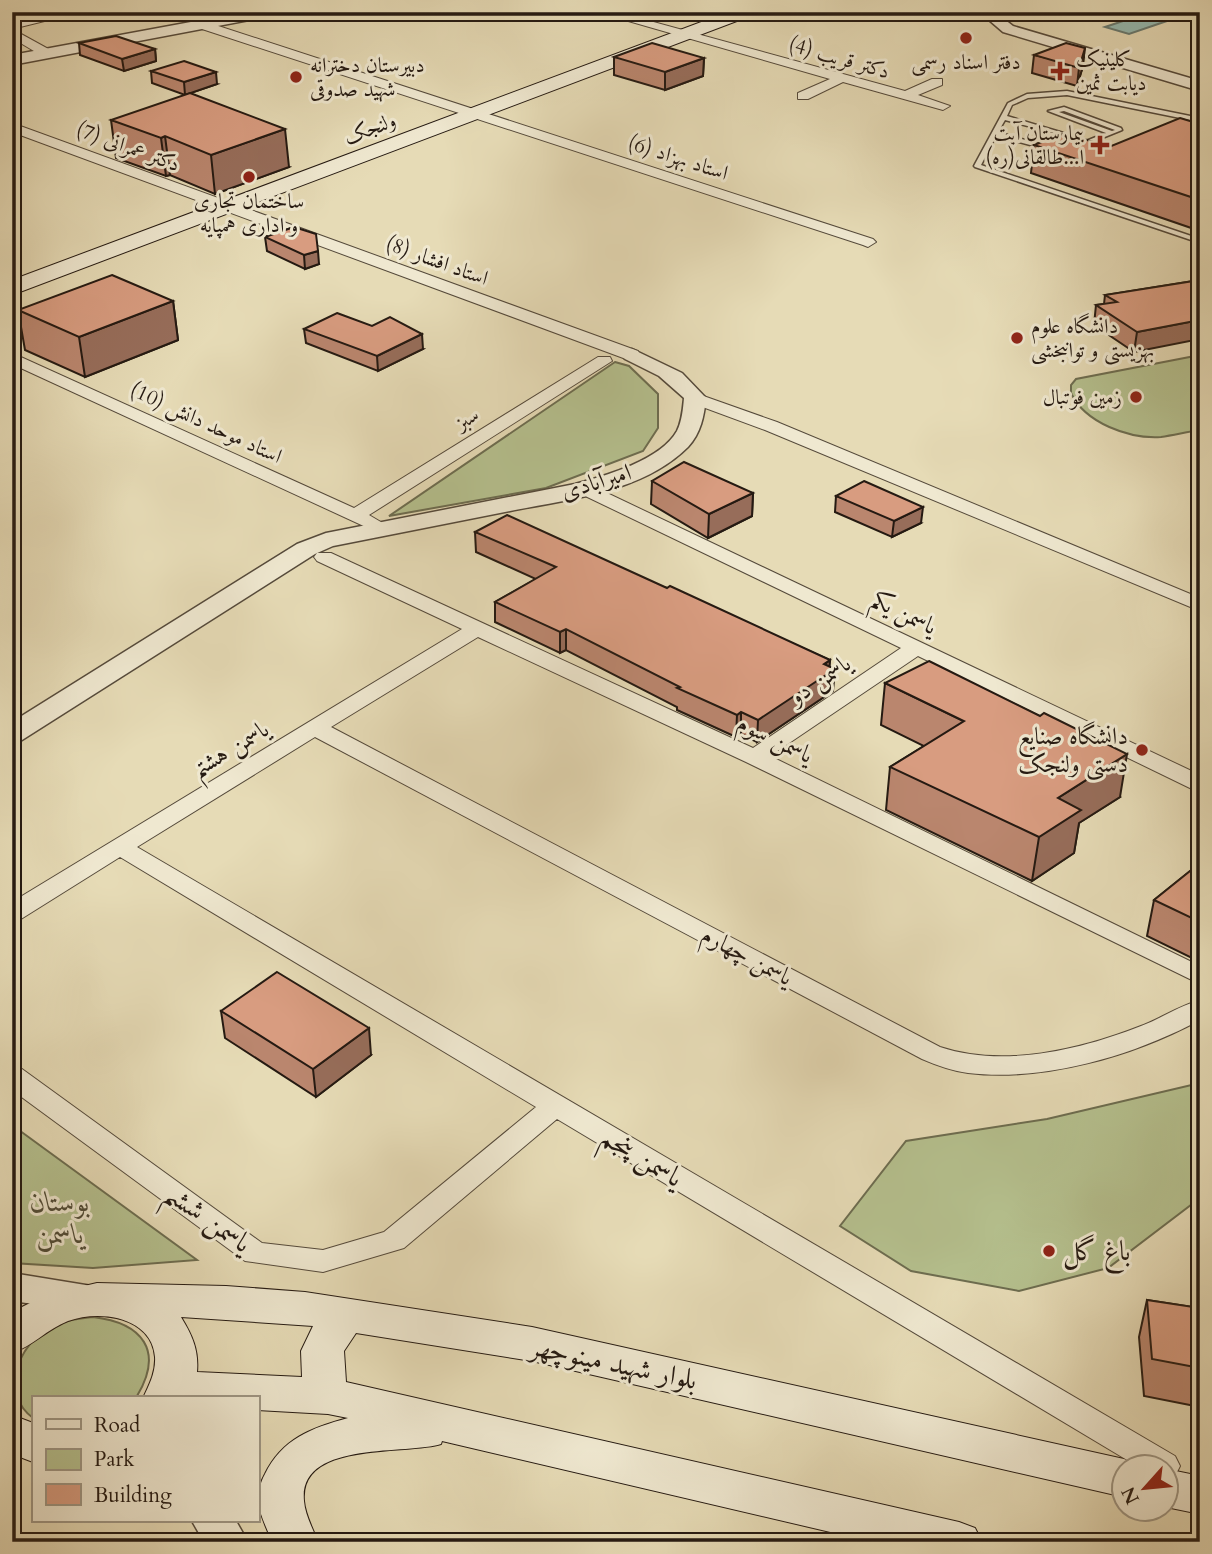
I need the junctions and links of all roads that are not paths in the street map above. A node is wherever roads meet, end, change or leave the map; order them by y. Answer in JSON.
{"nodes":[{"id":1,"x":75,"y":12,"type":"edge"},
{"id":2,"x":270,"y":12,"type":"edge"},
{"id":3,"x":603,"y":12,"type":"edge"},
{"id":4,"x":744,"y":12,"type":"edge"},
{"id":5,"x":1004,"y":13,"type":"edge"},
{"id":6,"x":12,"y":25,"type":"edge"},
{"id":7,"x":203,"y":25,"type":"junction"},
{"id":8,"x":12,"y":33,"type":"edge"},
{"id":9,"x":685,"y":35,"type":"junction"},
{"id":10,"x":48,"y":54,"type":"junction"},
{"id":11,"x":12,"y":60,"type":"edge"},
{"id":12,"x":842,"y":78,"type":"junction"},
{"id":13,"x":936,"y":82,"type":"dead end"},
{"id":14,"x":1200,"y":86,"type":"edge"},
{"id":15,"x":803,"y":96,"type":"dead end"},
{"id":16,"x":905,"y":96,"type":"junction"},
{"id":17,"x":943,"y":106,"type":"dead end"},
{"id":18,"x":475,"y":114,"type":"junction"},
{"id":19,"x":1003,"y":117,"type":"junction"},
{"id":20,"x":1200,"y":120,"type":"edge"},
{"id":21,"x":12,"y":127,"type":"edge"},
{"id":22,"x":994,"y":133,"type":"junction"},
{"id":23,"x":1112,"y":133,"type":"junction"},
{"id":24,"x":1087,"y":142,"type":"junction"},
{"id":25,"x":106,"y":144,"type":"dead end"},
{"id":26,"x":82,"y":153,"type":"junction"},
{"id":27,"x":228,"y":206,"type":"junction"},
{"id":28,"x":1200,"y":241,"type":"edge"},
{"id":29,"x":868,"y":242,"type":"dead end"},
{"id":30,"x":12,"y":288,"type":"edge"},
{"id":31,"x":632,"y":355,"type":"joint"},
{"id":32,"x":12,"y":358,"type":"edge"},
{"id":33,"x":604,"y":361,"type":"dead end"},
{"id":34,"x":695,"y":398,"type":"junction"},
{"id":35,"x":586,"y":489,"type":"junction"},
{"id":36,"x":355,"y":516,"type":"junction"},
{"id":37,"x":381,"y":528,"type":"junction"},
{"id":38,"x":315,"y":553,"type":"junction"},
{"id":39,"x":1200,"y":605,"type":"edge"},
{"id":40,"x":476,"y":629,"type":"junction"},
{"id":41,"x":916,"y":648,"type":"junction"},
{"id":42,"x":315,"y":727,"type":"junction"},
{"id":43,"x":21,"y":731,"type":"edge"},
{"id":44,"x":12,"y":755,"type":"edge"},
{"id":45,"x":754,"y":757,"type":"junction"},
{"id":46,"x":1200,"y":784,"type":"edge"},
{"id":47,"x":120,"y":847,"type":"junction"},
{"id":48,"x":12,"y":913,"type":"edge"},
{"id":49,"x":1200,"y":976,"type":"edge"},
{"id":50,"x":1200,"y":1009,"type":"edge"},
{"id":51,"x":12,"y":1076,"type":"edge"},
{"id":52,"x":555,"y":1106,"type":"junction"},
{"id":53,"x":12,"y":1287,"type":"edge"},
{"id":54,"x":97,"y":1299,"type":"junction"},
{"id":55,"x":349,"y":1313,"type":"junction"},
{"id":56,"x":13,"y":1335,"type":"edge"},
{"id":57,"x":172,"y":1395,"type":"edge"},
{"id":58,"x":328,"y":1396,"type":"junction"},
{"id":59,"x":459,"y":1426,"type":"junction"},
{"id":60,"x":1140,"y":1452,"type":"edge"},
{"id":61,"x":1110,"y":1475,"type":"edge"},
{"id":62,"x":1180,"y":1476,"type":"edge"},
{"id":63,"x":1200,"y":1488,"type":"edge"},
{"id":64,"x":1180,"y":1491,"type":"edge"},
{"id":65,"x":1200,"y":1495,"type":"edge"},
{"id":66,"x":259,"y":1500,"type":"edge"},
{"id":67,"x":213,"y":1522,"type":"edge"},
{"id":68,"x":228,"y":1542,"type":"edge"},
{"id":69,"x":287,"y":1542,"type":"edge"},
{"id":70,"x":295,"y":1542,"type":"edge"},
{"id":71,"x":959,"y":1542,"type":"edge"}],
"edges":[{"from":1,"to":6,"type":"street"},
{"from":2,"to":7,"type":"street"},
{"from":3,"to":9,"type":"street","name":"دکتر قریب (4)"},
{"from":4,"to":9,"type":"main road","name":"ولنجک"},
{"from":5,"to":14,"type":"street"},
{"from":7,"to":10,"type":"street"},
{"from":7,"to":18,"type":"street","name":"استاد بهزاد (6)"},
{"from":8,"to":10,"type":"street"},
{"from":9,"to":12,"type":"street","name":"دکتر قریب (4)"},
{"from":9,"to":18,"type":"main road","name":"ولنجک"},
{"from":10,"to":11,"type":"street"},
{"from":12,"to":15,"type":"street"},
{"from":12,"to":16,"type":"street","name":"دکتر قریب (4)"},
{"from":13,"to":16,"type":"street"},
{"from":16,"to":17,"type":"street","name":"دکتر قریب (4)"},
{"from":18,"to":27,"type":"main road","name":"ولنجک"},
{"from":18,"to":29,"type":"street","name":"استاد بهزاد (6)"},
{"from":19,"to":20,"type":"lane"},
{"from":19,"to":22,"type":"lane"},
{"from":19,"to":24,"type":"lane"},
{"from":21,"to":26,"type":"street","name":"دکتر عمرانی (7)"},
{"from":22,"to":24,"type":"lane"},
{"from":22,"to":28,"type":"lane"},
{"from":23,"to":23,"type":"lane"},
{"from":23,"to":24,"type":"lane"},
{"from":25,"to":26,"type":"street"},
{"from":26,"to":27,"type":"street","name":"دکتر عمرانی (7)"},
{"from":27,"to":30,"type":"main road","name":"ولنجک"},
{"from":27,"to":31,"type":"street","name":"استاد افشار (8)"},
{"from":31,"to":34,"type":"street"},
{"from":32,"to":36,"type":"street","name":"استاد موحد دانش (10)"},
{"from":33,"to":36,"type":"street","name":"سبز"},
{"from":34,"to":35,"type":"street","name":"امیرآبادی"},
{"from":34,"to":39,"type":"street"},
{"from":35,"to":37,"type":"street","name":"امیرآبادی"},
{"from":35,"to":41,"type":"street","name":"یاسمن یکم"},
{"from":36,"to":37,"type":"street","name":"استاد موحد دانش (10)"},
{"from":37,"to":38,"type":"street","name":"امیرآبادی"},
{"from":38,"to":40,"type":"street","name":"یاسمن سوم"},
{"from":38,"to":43,"type":"street","name":"امیرآبادی"},
{"from":40,"to":42,"type":"street","name":"یاسمن هشتم"},
{"from":40,"to":45,"type":"street","name":"یاسمن سوم"},
{"from":41,"to":45,"type":"street","name":"یاسمن دو"},
{"from":41,"to":46,"type":"street","name":"یاسمن یکم"},
{"from":42,"to":47,"type":"street","name":"یاسمن هشتم"},
{"from":42,"to":50,"type":"street","name":"یاسمن چهارم"},
{"from":43,"to":44,"type":"street","name":"امیرآبادی"},
{"from":45,"to":49,"type":"street","name":"یاسمن سوم"},
{"from":47,"to":48,"type":"street","name":"یاسمن هشتم"},
{"from":47,"to":52,"type":"street","name":"یاسمن پنجم"},
{"from":51,"to":52,"type":"street","name":"یاسمن ششم"},
{"from":52,"to":60,"type":"street","name":"یاسمن پنجم"},
{"from":53,"to":54,"type":"street"},
{"from":54,"to":55,"type":"main road","name":"بلوار شهید مینوچهر"},
{"from":54,"to":56,"type":"main road"},
{"from":54,"to":57,"type":"main road"},
{"from":55,"to":58,"type":"main road"},
{"from":55,"to":61,"type":"main road","name":"بلوار شهید مینوچهر"},
{"from":57,"to":58,"type":"main road"},
{"from":58,"to":59,"type":"main road"},
{"from":59,"to":70,"type":"main road"},
{"from":59,"to":71,"type":"main road"},
{"from":62,"to":63,"type":"street","name":"یاسمن پنجم"},
{"from":64,"to":65,"type":"main road"},
{"from":66,"to":69,"type":"street"},
{"from":67,"to":68,"type":"street"}]}
